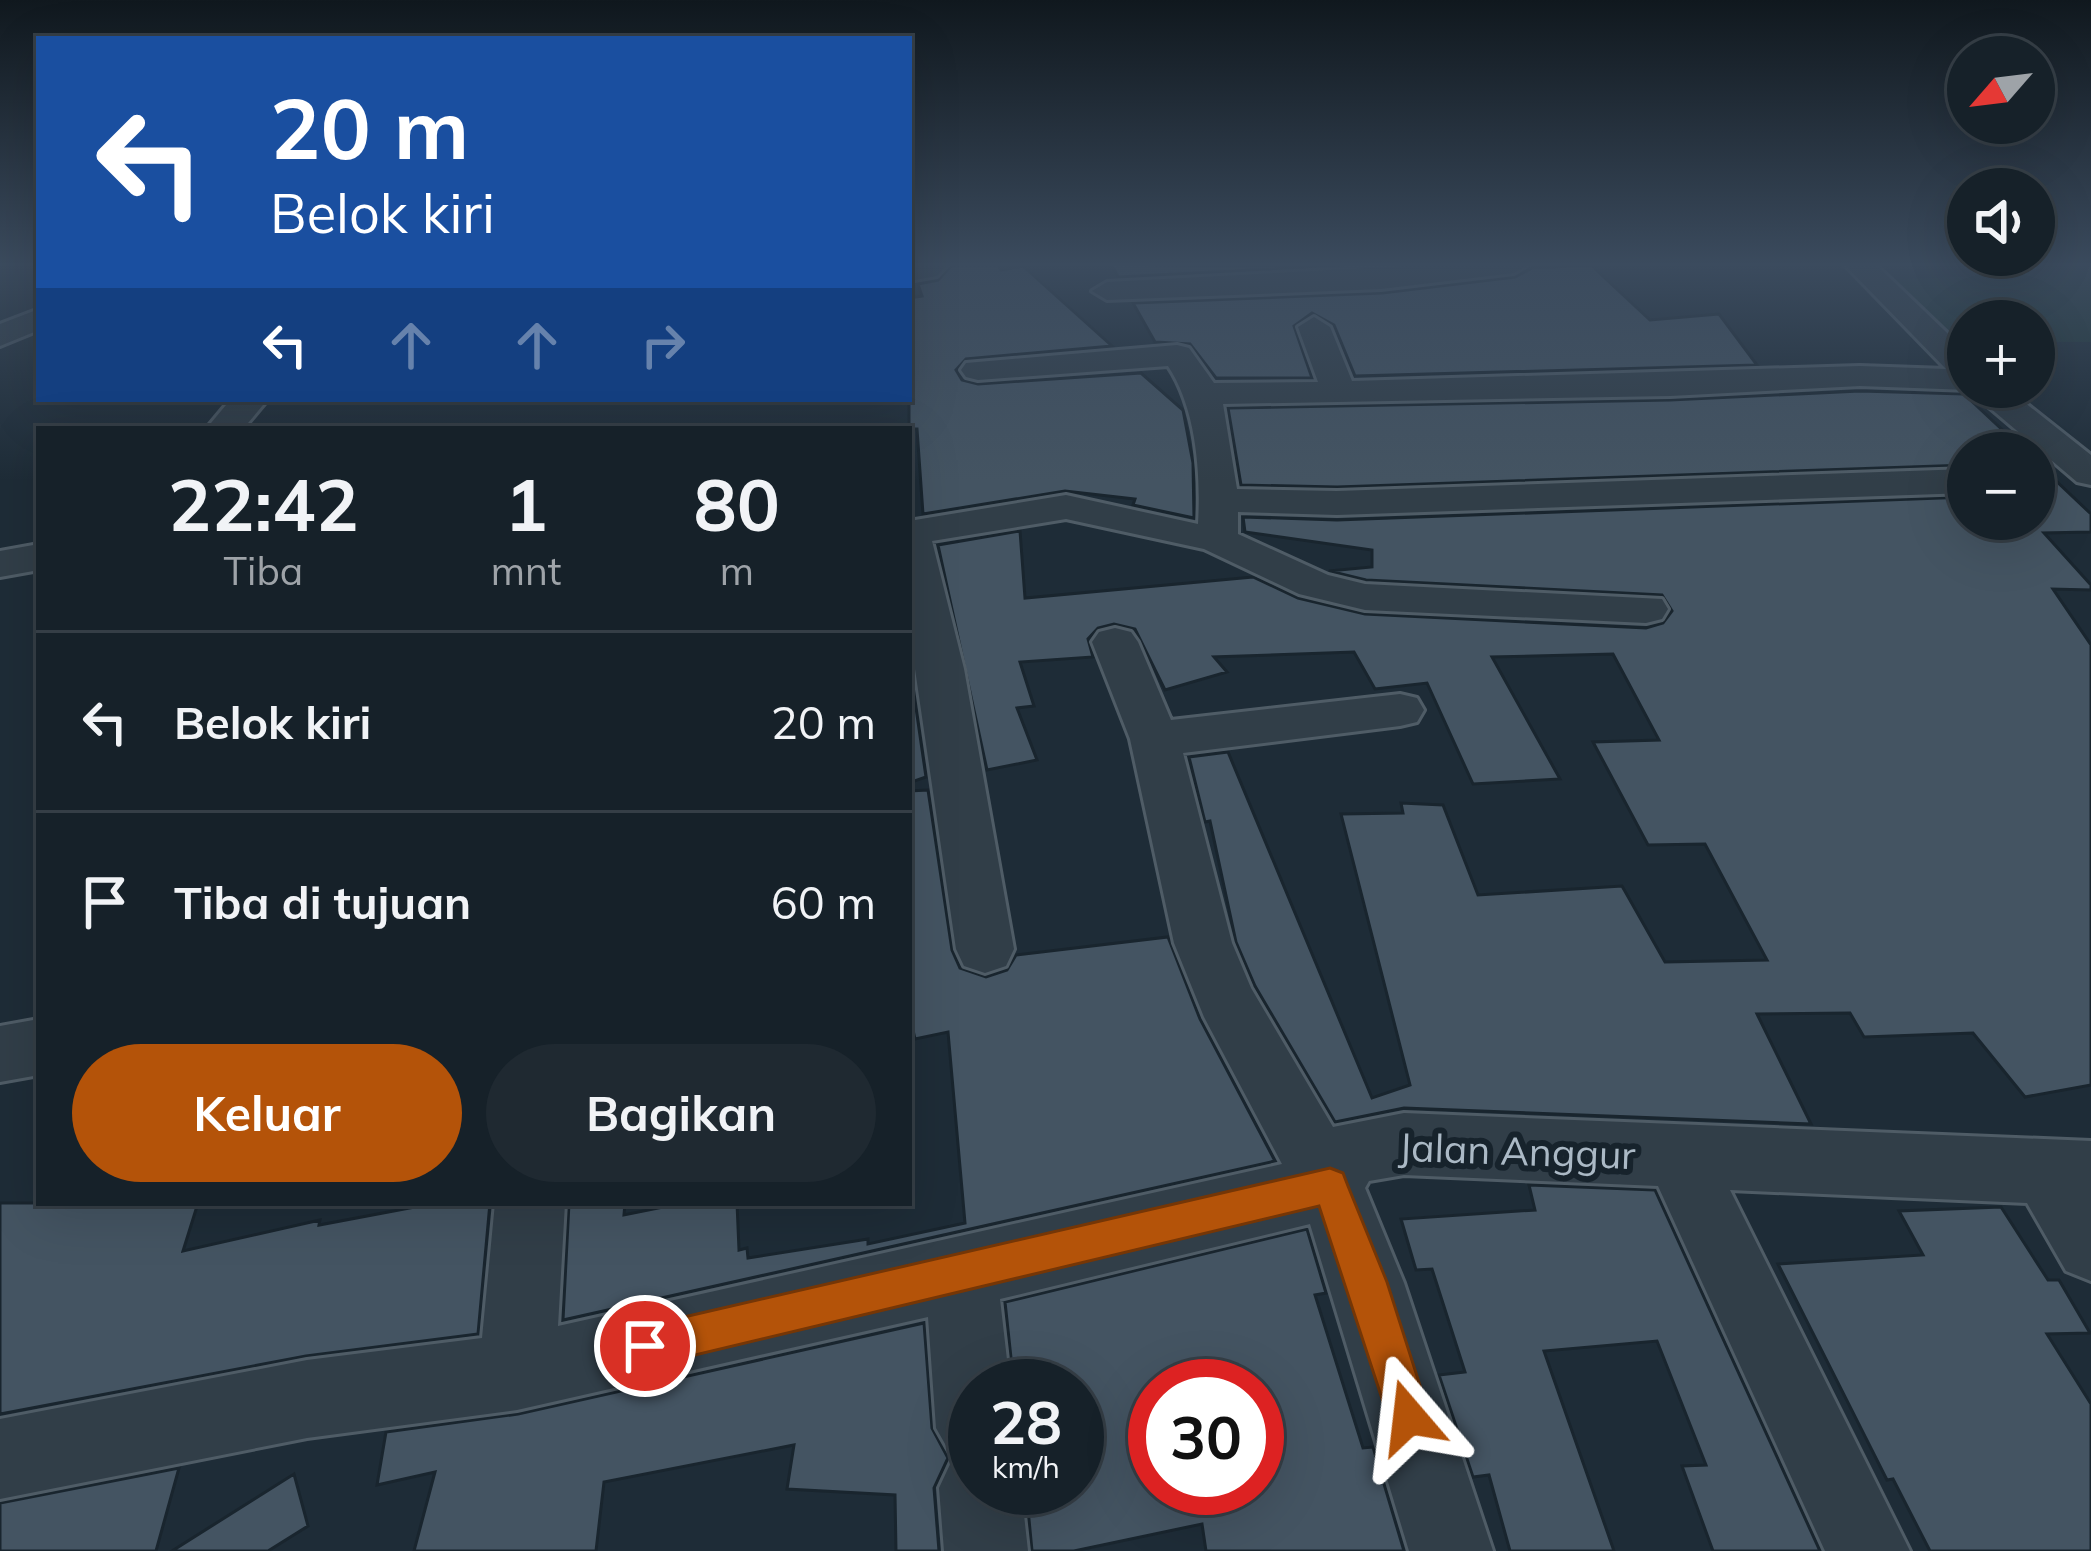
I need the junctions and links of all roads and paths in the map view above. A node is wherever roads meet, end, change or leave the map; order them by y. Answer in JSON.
{"nodes":[{"id":1,"x":1051,"y":336,"type":"edge"},
{"id":2,"x":1142,"y":336,"type":"edge"},
{"id":3,"x":1318,"y":336,"type":"edge"},
{"id":4,"x":978,"y":370,"type":"dead end"},
{"id":5,"x":1947,"y":376,"type":"edge"},
{"id":6,"x":1339,"y":391,"type":"junction"},
{"id":7,"x":1204,"y":394,"type":"junction"},
{"id":8,"x":247,"y":402,"type":"edge"},
{"id":9,"x":2009,"y":408,"type":"edge"},
{"id":10,"x":227,"y":426,"type":"edge"},
{"id":11,"x":2091,"y":477,"type":"edge"},
{"id":12,"x":2055,"y":480,"type":"edge"},
{"id":13,"x":1947,"y":482,"type":"edge"},
{"id":14,"x":1218,"y":520,"type":"junction"},
{"id":15,"x":912,"y":533,"type":"edge"},
{"id":16,"x":912,"y":546,"type":"edge"},
{"id":17,"x":36,"y":558,"type":"edge"},
{"id":18,"x":0,"y":564,"type":"edge"},
{"id":19,"x":1646,"y":609,"type":"dead end"},
{"id":20,"x":1115,"y":641,"type":"dead end"},
{"id":21,"x":1400,"y":710,"type":"dead end"},
{"id":22,"x":1154,"y":740,"type":"junction"},
{"id":23,"x":985,"y":949,"type":"dead end"},
{"id":24,"x":36,"y":1048,"type":"edge"},
{"id":25,"x":0,"y":1054,"type":"edge"},
{"id":26,"x":1678,"y":1156,"type":"junction"},
{"id":27,"x":2068,"y":1172,"type":"edge"},
{"id":28,"x":1330,"y":1186,"type":"junction"},
{"id":29,"x":530,"y":1206,"type":"edge"},
{"id":30,"x":2091,"y":1246,"type":"edge"},
{"id":31,"x":961,"y":1274,"type":"junction"},
{"id":32,"x":969,"y":1359,"type":"edge"},
{"id":33,"x":517,"y":1372,"type":"junction"},
{"id":34,"x":0,"y":1459,"type":"edge"},
{"id":35,"x":983,"y":1515,"type":"edge"},
{"id":36,"x":986,"y":1551,"type":"edge"},
{"id":37,"x":1451,"y":1551,"type":"edge"},
{"id":38,"x":1868,"y":1551,"type":"edge"}],
"edges":[{"from":1,"to":4,"type":"street"},
{"from":2,"to":7,"type":"street"},
{"from":3,"to":6,"type":"street"},
{"from":5,"to":6,"type":"street"},
{"from":6,"to":7,"type":"street"},
{"from":7,"to":14,"type":"street"},
{"from":8,"to":10,"type":"street"},
{"from":9,"to":11,"type":"street"},
{"from":11,"to":12,"type":"street"},
{"from":13,"to":14,"type":"street"},
{"from":14,"to":15,"type":"street"},
{"from":14,"to":19,"type":"street"},
{"from":16,"to":23,"type":"street"},
{"from":17,"to":18,"type":"street"},
{"from":20,"to":22,"type":"street"},
{"from":21,"to":22,"type":"street"},
{"from":22,"to":28,"type":"street"},
{"from":24,"to":25,"type":"street"},
{"from":26,"to":27,"type":"street"},
{"from":26,"to":28,"type":"street","name":"Jalan Anggur"},
{"from":26,"to":38,"type":"street"},
{"from":27,"to":30,"type":"street"},
{"from":28,"to":31,"type":"street"},
{"from":28,"to":37,"type":"street"},
{"from":29,"to":33,"type":"street"},
{"from":31,"to":32,"type":"street"},
{"from":31,"to":33,"type":"street"},
{"from":33,"to":34,"type":"street"},
{"from":35,"to":36,"type":"street"}]}
